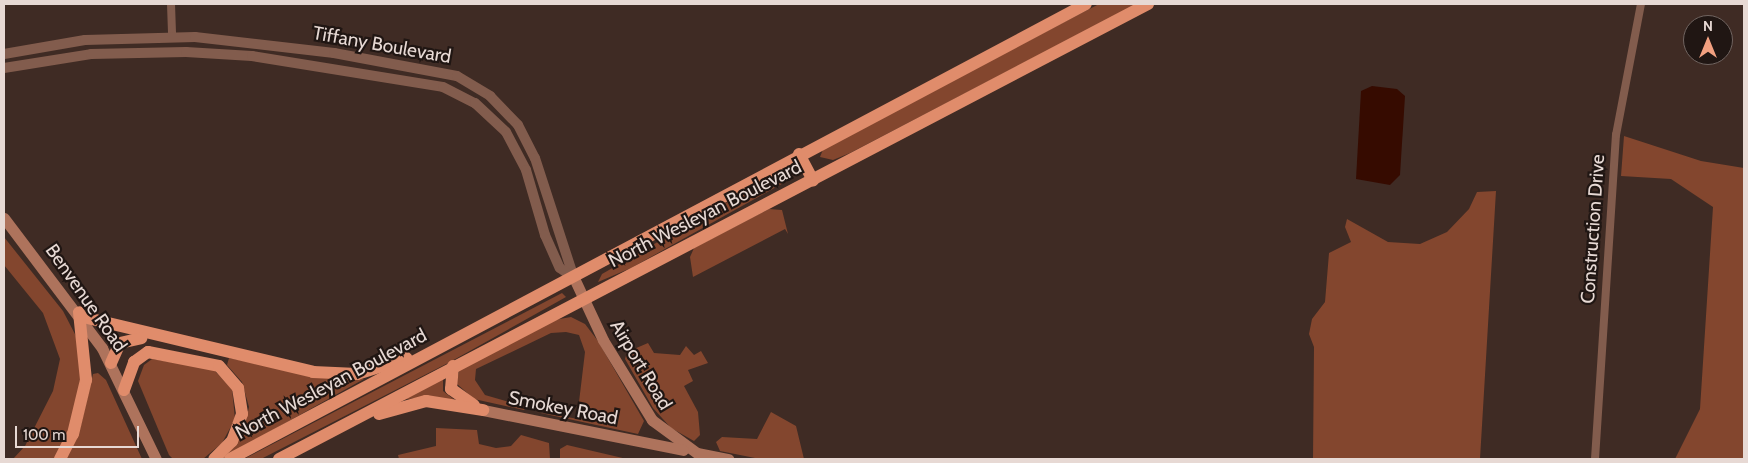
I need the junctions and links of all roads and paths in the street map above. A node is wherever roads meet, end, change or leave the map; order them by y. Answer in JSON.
{"nodes":[{"id":1,"x":171,"y":4,"type":"edge"},
{"id":2,"x":1086,"y":4,"type":"edge"},
{"id":3,"x":1148,"y":4,"type":"edge"},
{"id":4,"x":1641,"y":4,"type":"edge"},
{"id":5,"x":172,"y":37,"type":"junction"},
{"id":6,"x":4,"y":54,"type":"edge"},
{"id":7,"x":4,"y":68,"type":"edge"},
{"id":8,"x":799,"y":154,"type":"junction"},
{"id":9,"x":813,"y":180,"type":"junction"},
{"id":10,"x":4,"y":218,"type":"edge"},
{"id":11,"x":574,"y":278,"type":"junction"},
{"id":12,"x":583,"y":298,"type":"junction"},
{"id":13,"x":81,"y":315,"type":"junction"},
{"id":14,"x":447,"y":342,"type":"junction"},
{"id":15,"x":186,"y":344,"type":"junction"},
{"id":16,"x":111,"y":363,"type":"junction"},
{"id":17,"x":453,"y":366,"type":"junction"},
{"id":18,"x":124,"y":390,"type":"junction"},
{"id":19,"x":483,"y":410,"type":"junction"},
{"id":20,"x":310,"y":443,"type":"junction"},
{"id":21,"x":697,"y":453,"type":"junction"},
{"id":22,"x":60,"y":459,"type":"edge"},
{"id":23,"x":156,"y":459,"type":"edge"},
{"id":24,"x":214,"y":459,"type":"edge"},
{"id":25,"x":230,"y":459,"type":"edge"},
{"id":26,"x":279,"y":459,"type":"edge"},
{"id":27,"x":728,"y":459,"type":"edge"},
{"id":28,"x":1595,"y":459,"type":"edge"}],
"edges":[{"from":1,"to":5,"type":"street"},
{"from":2,"to":8,"type":"highway","name":"North Wesleyan Boulevard"},
{"from":3,"to":9,"type":"highway","name":"North Wesleyan Boulevard"},
{"from":4,"to":28,"type":"street","name":"Construction Drive"},
{"from":5,"to":6,"type":"street","name":"Tiffany Boulevard"},
{"from":5,"to":11,"type":"street","name":"Tiffany Boulevard"},
{"from":7,"to":11,"type":"street","name":"Tiffany Boulevard"},
{"from":8,"to":9,"type":"highway"},
{"from":8,"to":11,"type":"highway","name":"North Wesleyan Boulevard"},
{"from":9,"to":12,"type":"highway","name":"North Wesleyan Boulevard"},
{"from":10,"to":13,"type":"main road","name":"Benvenue Road"},
{"from":11,"to":12,"type":"main road","name":"Airport Road"},
{"from":11,"to":14,"type":"highway","name":"North Wesleyan Boulevard"},
{"from":12,"to":17,"type":"highway","name":"North Wesleyan Boulevard"},
{"from":12,"to":21,"type":"main road","name":"Airport Road"},
{"from":13,"to":15,"type":"highway"},
{"from":13,"to":16,"type":"main road","name":"Benvenue Road"},
{"from":13,"to":22,"type":"highway"},
{"from":14,"to":15,"type":"highway"},
{"from":14,"to":25,"type":"highway","name":"North Wesleyan Boulevard"},
{"from":15,"to":16,"type":"highway"},
{"from":16,"to":18,"type":"main road","name":"Benvenue Road"},
{"from":17,"to":19,"type":"highway"},
{"from":17,"to":20,"type":"highway","name":"North Wesleyan Boulevard"},
{"from":18,"to":23,"type":"main road","name":"Benvenue Road"},
{"from":18,"to":24,"type":"highway"},
{"from":19,"to":20,"type":"highway"},
{"from":19,"to":21,"type":"main road","name":"Smokey Road"},
{"from":20,"to":26,"type":"highway","name":"North Wesleyan Boulevard"},
{"from":21,"to":27,"type":"main road","name":"Airport Road"}]}
